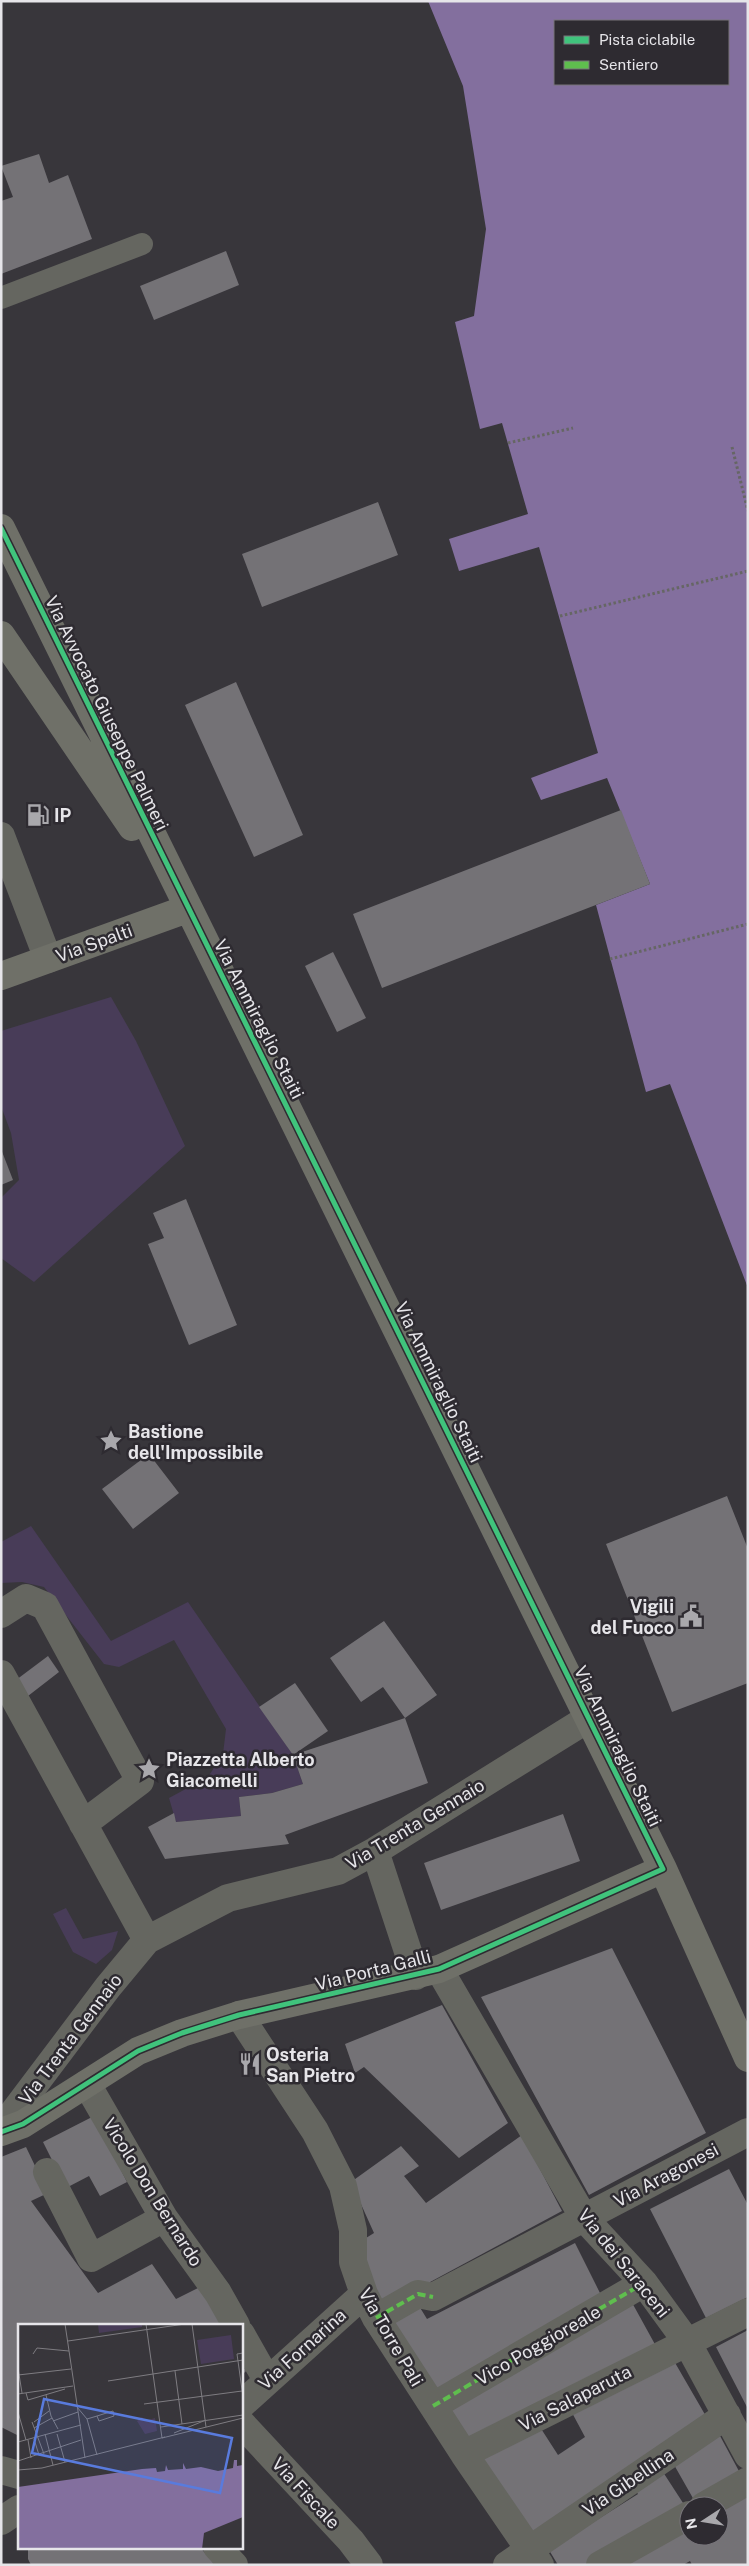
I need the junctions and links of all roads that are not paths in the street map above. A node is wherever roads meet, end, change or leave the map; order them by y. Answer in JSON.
{"nodes":[{"id":1,"x":142,"y":244,"type":"dead end"},
{"id":2,"x":1,"y":298,"type":"edge"},
{"id":3,"x":1,"y":528,"type":"edge"},
{"id":4,"x":1,"y":635,"type":"edge"},
{"id":5,"x":1,"y":836,"type":"edge"},
{"id":6,"x":187,"y":909,"type":"junction"},
{"id":7,"x":48,"y":959,"type":"junction"},
{"id":8,"x":1,"y":976,"type":"edge"},
{"id":9,"x":1,"y":1614,"type":"edge"},
{"id":10,"x":1,"y":1674,"type":"edge"},
{"id":11,"x":589,"y":1718,"type":"junction"},
{"id":12,"x":83,"y":1824,"type":"junction"},
{"id":13,"x":375,"y":1851,"type":"junction"},
{"id":14,"x":663,"y":1869,"type":"junction"},
{"id":15,"x":147,"y":1940,"type":"junction"},
{"id":16,"x":427,"y":1972,"type":"junction"},
{"id":17,"x":239,"y":2015,"type":"junction"},
{"id":18,"x":748,"y":2058,"type":"edge"},
{"id":19,"x":87,"y":2084,"type":"junction"},
{"id":20,"x":1,"y":2130,"type":"edge"},
{"id":21,"x":748,"y":2132,"type":"edge"},
{"id":22,"x":47,"y":2172,"type":"dead end"},
{"id":23,"x":164,"y":2218,"type":"junction"},
{"id":24,"x":584,"y":2218,"type":"junction"},
{"id":25,"x":644,"y":2283,"type":"junction"},
{"id":26,"x":364,"y":2294,"type":"junction"},
{"id":27,"x":748,"y":2312,"type":"edge"},
{"id":28,"x":376,"y":2318,"type":"junction"},
{"id":29,"x":235,"y":2324,"type":"edge"},
{"id":30,"x":242,"y":2336,"type":"edge"},
{"id":31,"x":687,"y":2342,"type":"junction"},
{"id":32,"x":267,"y":2380,"type":"junction"},
{"id":33,"x":242,"y":2404,"type":"edge"},
{"id":34,"x":432,"y":2406,"type":"junction"},
{"id":35,"x":727,"y":2415,"type":"junction"},
{"id":36,"x":242,"y":2424,"type":"edge"},
{"id":37,"x":464,"y":2454,"type":"junction"},
{"id":38,"x":748,"y":2455,"type":"edge"},
{"id":39,"x":1,"y":2470,"type":"edge"},
{"id":40,"x":18,"y":2475,"type":"edge"},
{"id":41,"x":748,"y":2482,"type":"edge"},
{"id":42,"x":722,"y":2496,"type":"edge"},
{"id":43,"x":18,"y":2510,"type":"edge"},
{"id":44,"x":1,"y":2521,"type":"edge"},
{"id":45,"x":679,"y":2521,"type":"edge"},
{"id":46,"x":218,"y":2548,"type":"edge"},
{"id":47,"x":535,"y":2558,"type":"edge"},
{"id":48,"x":234,"y":2565,"type":"edge"},
{"id":49,"x":368,"y":2565,"type":"edge"},
{"id":50,"x":507,"y":2565,"type":"edge"},
{"id":51,"x":600,"y":2565,"type":"edge"}],
"edges":[{"from":1,"to":2,"type":"lane"},
{"from":3,"to":6,"type":"street","name":"Via Avvocato Giuseppe Palmeri"},
{"from":4,"to":6,"type":"street","name":"Via Avvocato Giuseppe Palmeri"},
{"from":5,"to":7,"type":"street"},
{"from":6,"to":7,"type":"street","name":"Via Spalti"},
{"from":6,"to":11,"type":"street","name":"Via Ammiraglio Staiti"},
{"from":7,"to":8,"type":"street","name":"Via Spalti"},
{"from":9,"to":12,"type":"street"},
{"from":10,"to":12,"type":"street"},
{"from":11,"to":13,"type":"street","name":"Via Trenta Gennaio"},
{"from":11,"to":14,"type":"street","name":"Via Ammiraglio Staiti"},
{"from":12,"to":15,"type":"street"},
{"from":13,"to":15,"type":"street","name":"Via Trenta Gennaio"},
{"from":13,"to":16,"type":"street","name":"Via dei Saraceni"},
{"from":14,"to":16,"type":"street","name":"Via Porta Galli"},
{"from":14,"to":18,"type":"street","name":"Via Ammiraglio Staiti"},
{"from":15,"to":20,"type":"street","name":"Via Trenta Gennaio"},
{"from":16,"to":17,"type":"street","name":"Via Porta Galli"},
{"from":16,"to":24,"type":"street","name":"Via dei Saraceni"},
{"from":17,"to":19,"type":"street","name":"Via Porta Galli"},
{"from":17,"to":26,"type":"street","name":"Via Torre Pali"},
{"from":19,"to":20,"type":"street","name":"Via Trenta Gennaio"},
{"from":19,"to":23,"type":"street","name":"Vicolo Don Bernardo"},
{"from":21,"to":24,"type":"street","name":"Via Aragonesi"},
{"from":22,"to":23,"type":"street"},
{"from":23,"to":29,"type":"street","name":"Vicolo Don Bernardo"},
{"from":24,"to":25,"type":"street","name":"Via dei Saraceni"},
{"from":24,"to":28,"type":"street","name":"Via Aragonesi"},
{"from":25,"to":31,"type":"street","name":"Via dei Saraceni"},
{"from":25,"to":34,"type":"street","name":"Vico Poggioreale"},
{"from":26,"to":28,"type":"street","name":"Via Torre Pali"},
{"from":26,"to":32,"type":"street","name":"Via Fornarina"},
{"from":27,"to":31,"type":"street","name":"Via Salaparuta"},
{"from":28,"to":34,"type":"street","name":"Via Torre Pali"},
{"from":30,"to":32,"type":"street"},
{"from":31,"to":35,"type":"street","name":"Via dei Saraceni"},
{"from":31,"to":37,"type":"street","name":"Via Salaparuta"},
{"from":32,"to":33,"type":"street","name":"Via Fornarina"},
{"from":34,"to":37,"type":"street","name":"Via Torre Pali"},
{"from":35,"to":38,"type":"street","name":"Via dei Saraceni"},
{"from":35,"to":47,"type":"street","name":"Via Gibellina"},
{"from":36,"to":49,"type":"street","name":"Via Fiscale"},
{"from":37,"to":47,"type":"street","name":"Via Torre Pali"},
{"from":39,"to":40,"type":"street"},
{"from":41,"to":42,"type":"street"},
{"from":43,"to":44,"type":"street"},
{"from":45,"to":51,"type":"street"},
{"from":46,"to":48,"type":"street"},
{"from":47,"to":50,"type":"street","name":"Via Gibellina"}]}
